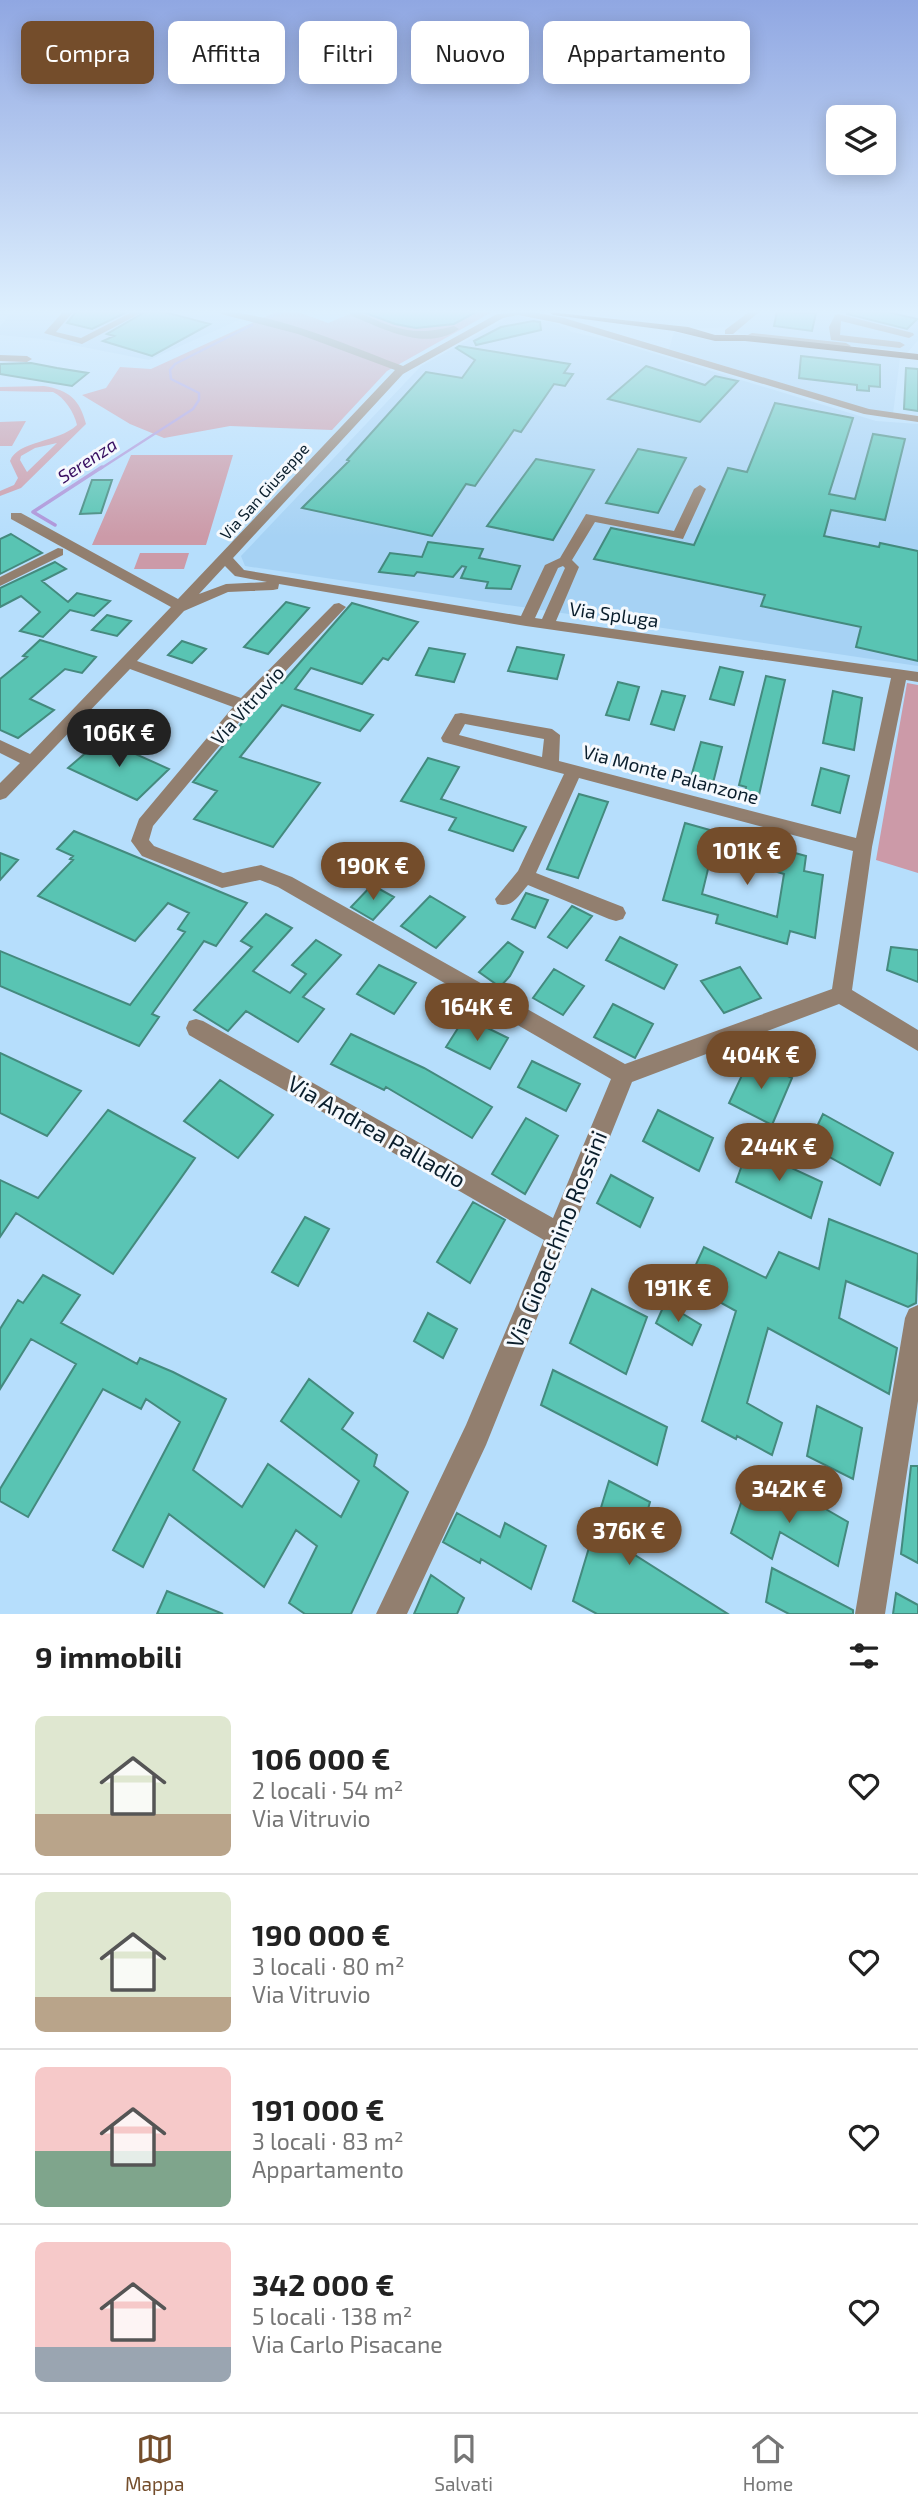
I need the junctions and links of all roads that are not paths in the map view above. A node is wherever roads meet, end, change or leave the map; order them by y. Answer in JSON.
{"nodes":[{"id":1,"x":385,"y":387,"type":"edge"},
{"id":2,"x":786,"y":387,"type":"edge"},
{"id":3,"x":918,"y":419,"type":"edge"},
{"id":4,"x":700,"y":489,"type":"dead end"},
{"id":5,"x":16,"y":516,"type":"dead end"},
{"id":6,"x":58,"y":552,"type":"dead end"},
{"id":7,"x":226,"y":559,"type":"junction"},
{"id":8,"x":565,"y":561,"type":"junction"},
{"id":9,"x":207,"y":577,"type":"junction"},
{"id":10,"x":0,"y":582,"type":"edge"},
{"id":11,"x":305,"y":585,"type":"junction"},
{"id":12,"x":226,"y":588,"type":"junction"},
{"id":13,"x":181,"y":607,"type":"junction"},
{"id":14,"x":339,"y":607,"type":"dead end"},
{"id":15,"x":526,"y":621,"type":"junction"},
{"id":16,"x":547,"y":624,"type":"junction"},
{"id":17,"x":126,"y":662,"type":"junction"},
{"id":18,"x":909,"y":675,"type":"edge"},
{"id":19,"x":244,"y":705,"type":"junction"},
{"id":20,"x":0,"y":746,"type":"edge"},
{"id":21,"x":30,"y":761,"type":"junction"},
{"id":22,"x":550,"y":764,"type":"junction"},
{"id":23,"x":574,"y":770,"type":"junction"},
{"id":24,"x":0,"y":793,"type":"edge"},
{"id":25,"x":863,"y":847,"type":"junction"},
{"id":26,"x":525,"y":876,"type":"junction"},
{"id":27,"x":504,"y":899,"type":"dead end"},
{"id":28,"x":616,"y":913,"type":"dead end"},
{"id":29,"x":841,"y":994,"type":"junction"},
{"id":30,"x":196,"y":1028,"type":"dead end"},
{"id":31,"x":918,"y":1041,"type":"edge"},
{"id":32,"x":624,"y":1075,"type":"junction"},
{"id":33,"x":558,"y":1234,"type":"junction"},
{"id":34,"x":917,"y":1324,"type":"edge"},
{"id":35,"x":391,"y":1614,"type":"edge"},
{"id":36,"x":870,"y":1614,"type":"edge"}],
"edges":[{"from":1,"to":7,"type":"street","name":"Via San Giuseppe"},
{"from":2,"to":3,"type":"street"},
{"from":4,"to":8,"type":"street"},
{"from":5,"to":13,"type":"street"},
{"from":6,"to":10,"type":"street"},
{"from":7,"to":9,"type":"street","name":"Via San Giuseppe"},
{"from":7,"to":11,"type":"street","name":"Via Spluga"},
{"from":8,"to":15,"type":"street"},
{"from":8,"to":16,"type":"street"},
{"from":9,"to":12,"type":"street"},
{"from":9,"to":13,"type":"street","name":"Via San Giuseppe"},
{"from":11,"to":12,"type":"street","name":"Via Spluga"},
{"from":11,"to":15,"type":"street","name":"Via Spluga"},
{"from":12,"to":13,"type":"street","name":"Via Spluga"},
{"from":13,"to":17,"type":"street","name":"Via San Giuseppe"},
{"from":14,"to":19,"type":"street","name":"Via Vitruvio"},
{"from":15,"to":16,"type":"street","name":"Via Spluga"},
{"from":16,"to":18,"type":"street","name":"Via Spluga"},
{"from":17,"to":19,"type":"street"},
{"from":17,"to":21,"type":"street","name":"Via San Giuseppe"},
{"from":18,"to":25,"type":"street"},
{"from":19,"to":32,"type":"street","name":"Via Vitruvio"},
{"from":20,"to":21,"type":"street"},
{"from":21,"to":24,"type":"street","name":"Via San Giuseppe"},
{"from":22,"to":22,"type":"street","name":"Via Monte Palanzone"},
{"from":22,"to":23,"type":"street","name":"Via Monte Palanzone"},
{"from":23,"to":25,"type":"street","name":"Via Monte Palanzone"},
{"from":23,"to":26,"type":"street"},
{"from":25,"to":29,"type":"street"},
{"from":26,"to":27,"type":"street"},
{"from":26,"to":28,"type":"street"},
{"from":29,"to":31,"type":"street"},
{"from":29,"to":32,"type":"street"},
{"from":30,"to":33,"type":"street","name":"Via Andrea Palladio"},
{"from":32,"to":33,"type":"street","name":"Via Gioacchino Rossini"},
{"from":33,"to":35,"type":"street","name":"Via Gioacchino Rossini"},
{"from":34,"to":36,"type":"street"}]}
